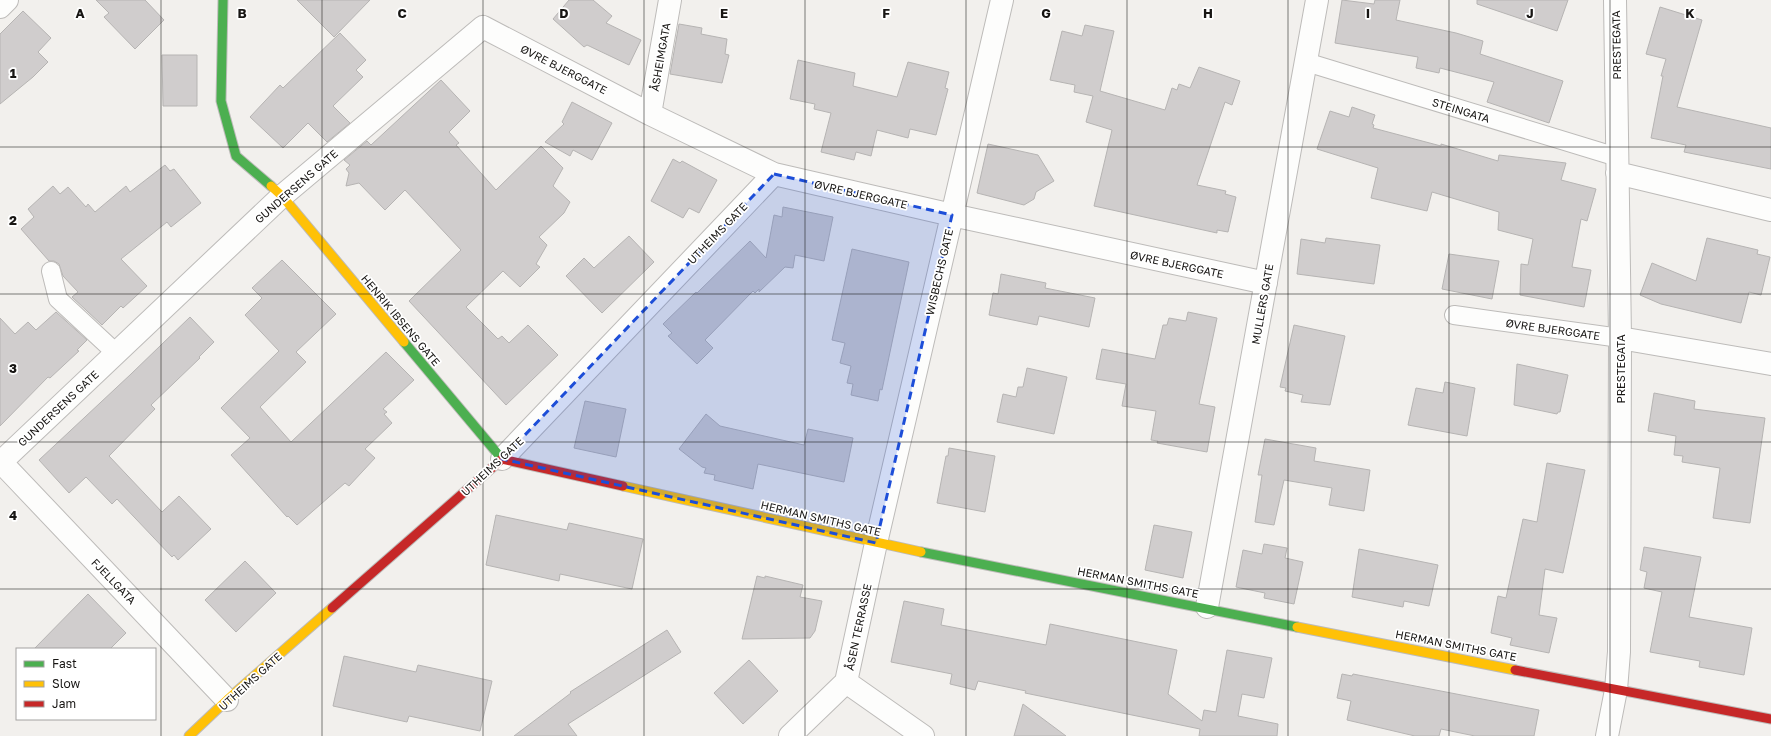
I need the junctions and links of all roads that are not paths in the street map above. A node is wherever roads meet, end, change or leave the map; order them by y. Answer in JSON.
{"nodes":[{"id":1,"x":7,"y":0,"type":"edge"},
{"id":2,"x":223,"y":0,"type":"edge"},
{"id":3,"x":670,"y":0,"type":"edge"},
{"id":4,"x":1002,"y":0,"type":"edge"},
{"id":5,"x":1317,"y":0,"type":"edge"},
{"id":6,"x":1615,"y":0,"type":"edge"},
{"id":7,"x":0,"y":7,"type":"edge"},
{"id":8,"x":483,"y":28,"type":"joint"},
{"id":9,"x":1306,"y":62,"type":"junction"},
{"id":10,"x":650,"y":114,"type":"junction"},
{"id":11,"x":1617,"y":165,"type":"junction"},
{"id":12,"x":774,"y":174,"type":"junction"},
{"id":13,"x":282,"y":196,"type":"junction"},
{"id":14,"x":1771,"y":210,"type":"edge"},
{"id":15,"x":952,"y":216,"type":"junction"},
{"id":16,"x":51,"y":272,"type":"dead end"},
{"id":17,"x":1266,"y":283,"type":"junction"},
{"id":18,"x":1454,"y":315,"type":"dead end"},
{"id":19,"x":1620,"y":338,"type":"junction"},
{"id":20,"x":116,"y":353,"type":"junction"},
{"id":21,"x":1771,"y":364,"type":"edge"},
{"id":22,"x":502,"y":459,"type":"junction"},
{"id":23,"x":0,"y":463,"type":"edge"},
{"id":24,"x":876,"y":543,"type":"junction"},
{"id":25,"x":1207,"y":607,"type":"junction"},
{"id":26,"x":846,"y":682,"type":"junction"},
{"id":27,"x":1616,"y":690,"type":"junction"},
{"id":28,"x":227,"y":700,"type":"junction"},
{"id":29,"x":1771,"y":719,"type":"edge"},
{"id":30,"x":189,"y":736,"type":"edge"},
{"id":31,"x":790,"y":736,"type":"edge"},
{"id":32,"x":923,"y":736,"type":"edge"},
{"id":33,"x":1606,"y":736,"type":"edge"}],
"edges":[{"from":1,"to":7,"type":"street"},
{"from":2,"to":13,"type":"main road","name":"HENRIK IBSENS GATE"},
{"from":3,"to":10,"type":"street","name":"ÅSHEIMGATA"},
{"from":4,"to":15,"type":"street","name":"WISBECHS GATE"},
{"from":5,"to":9,"type":"street","name":"MULLERS GATE"},
{"from":6,"to":11,"type":"street","name":"PRESTEGATA"},
{"from":8,"to":10,"type":"street","name":"ØVRE BJERGGATE"},
{"from":8,"to":13,"type":"street","name":"GUNDERSENS GATE"},
{"from":9,"to":11,"type":"lane","name":"STEINGATA"},
{"from":9,"to":17,"type":"street","name":"MULLERS GATE"},
{"from":10,"to":12,"type":"street","name":"ØVRE BJERGGATE"},
{"from":11,"to":14,"type":"street","name":"STEINGATA"},
{"from":11,"to":19,"type":"street","name":"PRESTEGATA"},
{"from":12,"to":15,"type":"street","name":"ØVRE BJERGGATE"},
{"from":12,"to":22,"type":"street","name":"UTHEIMS GATE"},
{"from":13,"to":20,"type":"street","name":"GUNDERSENS GATE"},
{"from":13,"to":22,"type":"main road","name":"HENRIK IBSENS GATE"},
{"from":15,"to":17,"type":"street","name":"ØVRE BJERGGATE"},
{"from":15,"to":24,"type":"street","name":"WISBECHS GATE"},
{"from":16,"to":20,"type":"lane"},
{"from":17,"to":25,"type":"street","name":"MULLERS GATE"},
{"from":18,"to":19,"type":"lane","name":"ØVRE BJERGGATE"},
{"from":19,"to":21,"type":"street","name":"ØVRE BJERGGATE"},
{"from":19,"to":27,"type":"street","name":"PRESTEGATA"},
{"from":20,"to":23,"type":"street","name":"GUNDERSENS GATE"},
{"from":22,"to":24,"type":"main road","name":"HERMAN SMITHS GATE"},
{"from":22,"to":28,"type":"main road","name":"UTHEIMS GATE"},
{"from":23,"to":28,"type":"street","name":"FJELLGATA"},
{"from":24,"to":25,"type":"main road","name":"HERMAN SMITHS GATE"},
{"from":24,"to":26,"type":"street","name":"ÅSEN TERRASSE"},
{"from":25,"to":27,"type":"main road","name":"HERMAN SMITHS GATE"},
{"from":26,"to":31,"type":"street","name":"ÅSEN TERRASSE"},
{"from":26,"to":32,"type":"street"},
{"from":27,"to":29,"type":"main road","name":"HERMAN SMITHS GATE"},
{"from":27,"to":33,"type":"street","name":"PRESTEGATA"},
{"from":28,"to":30,"type":"main road","name":"UTHEIMS GATE"}]}
